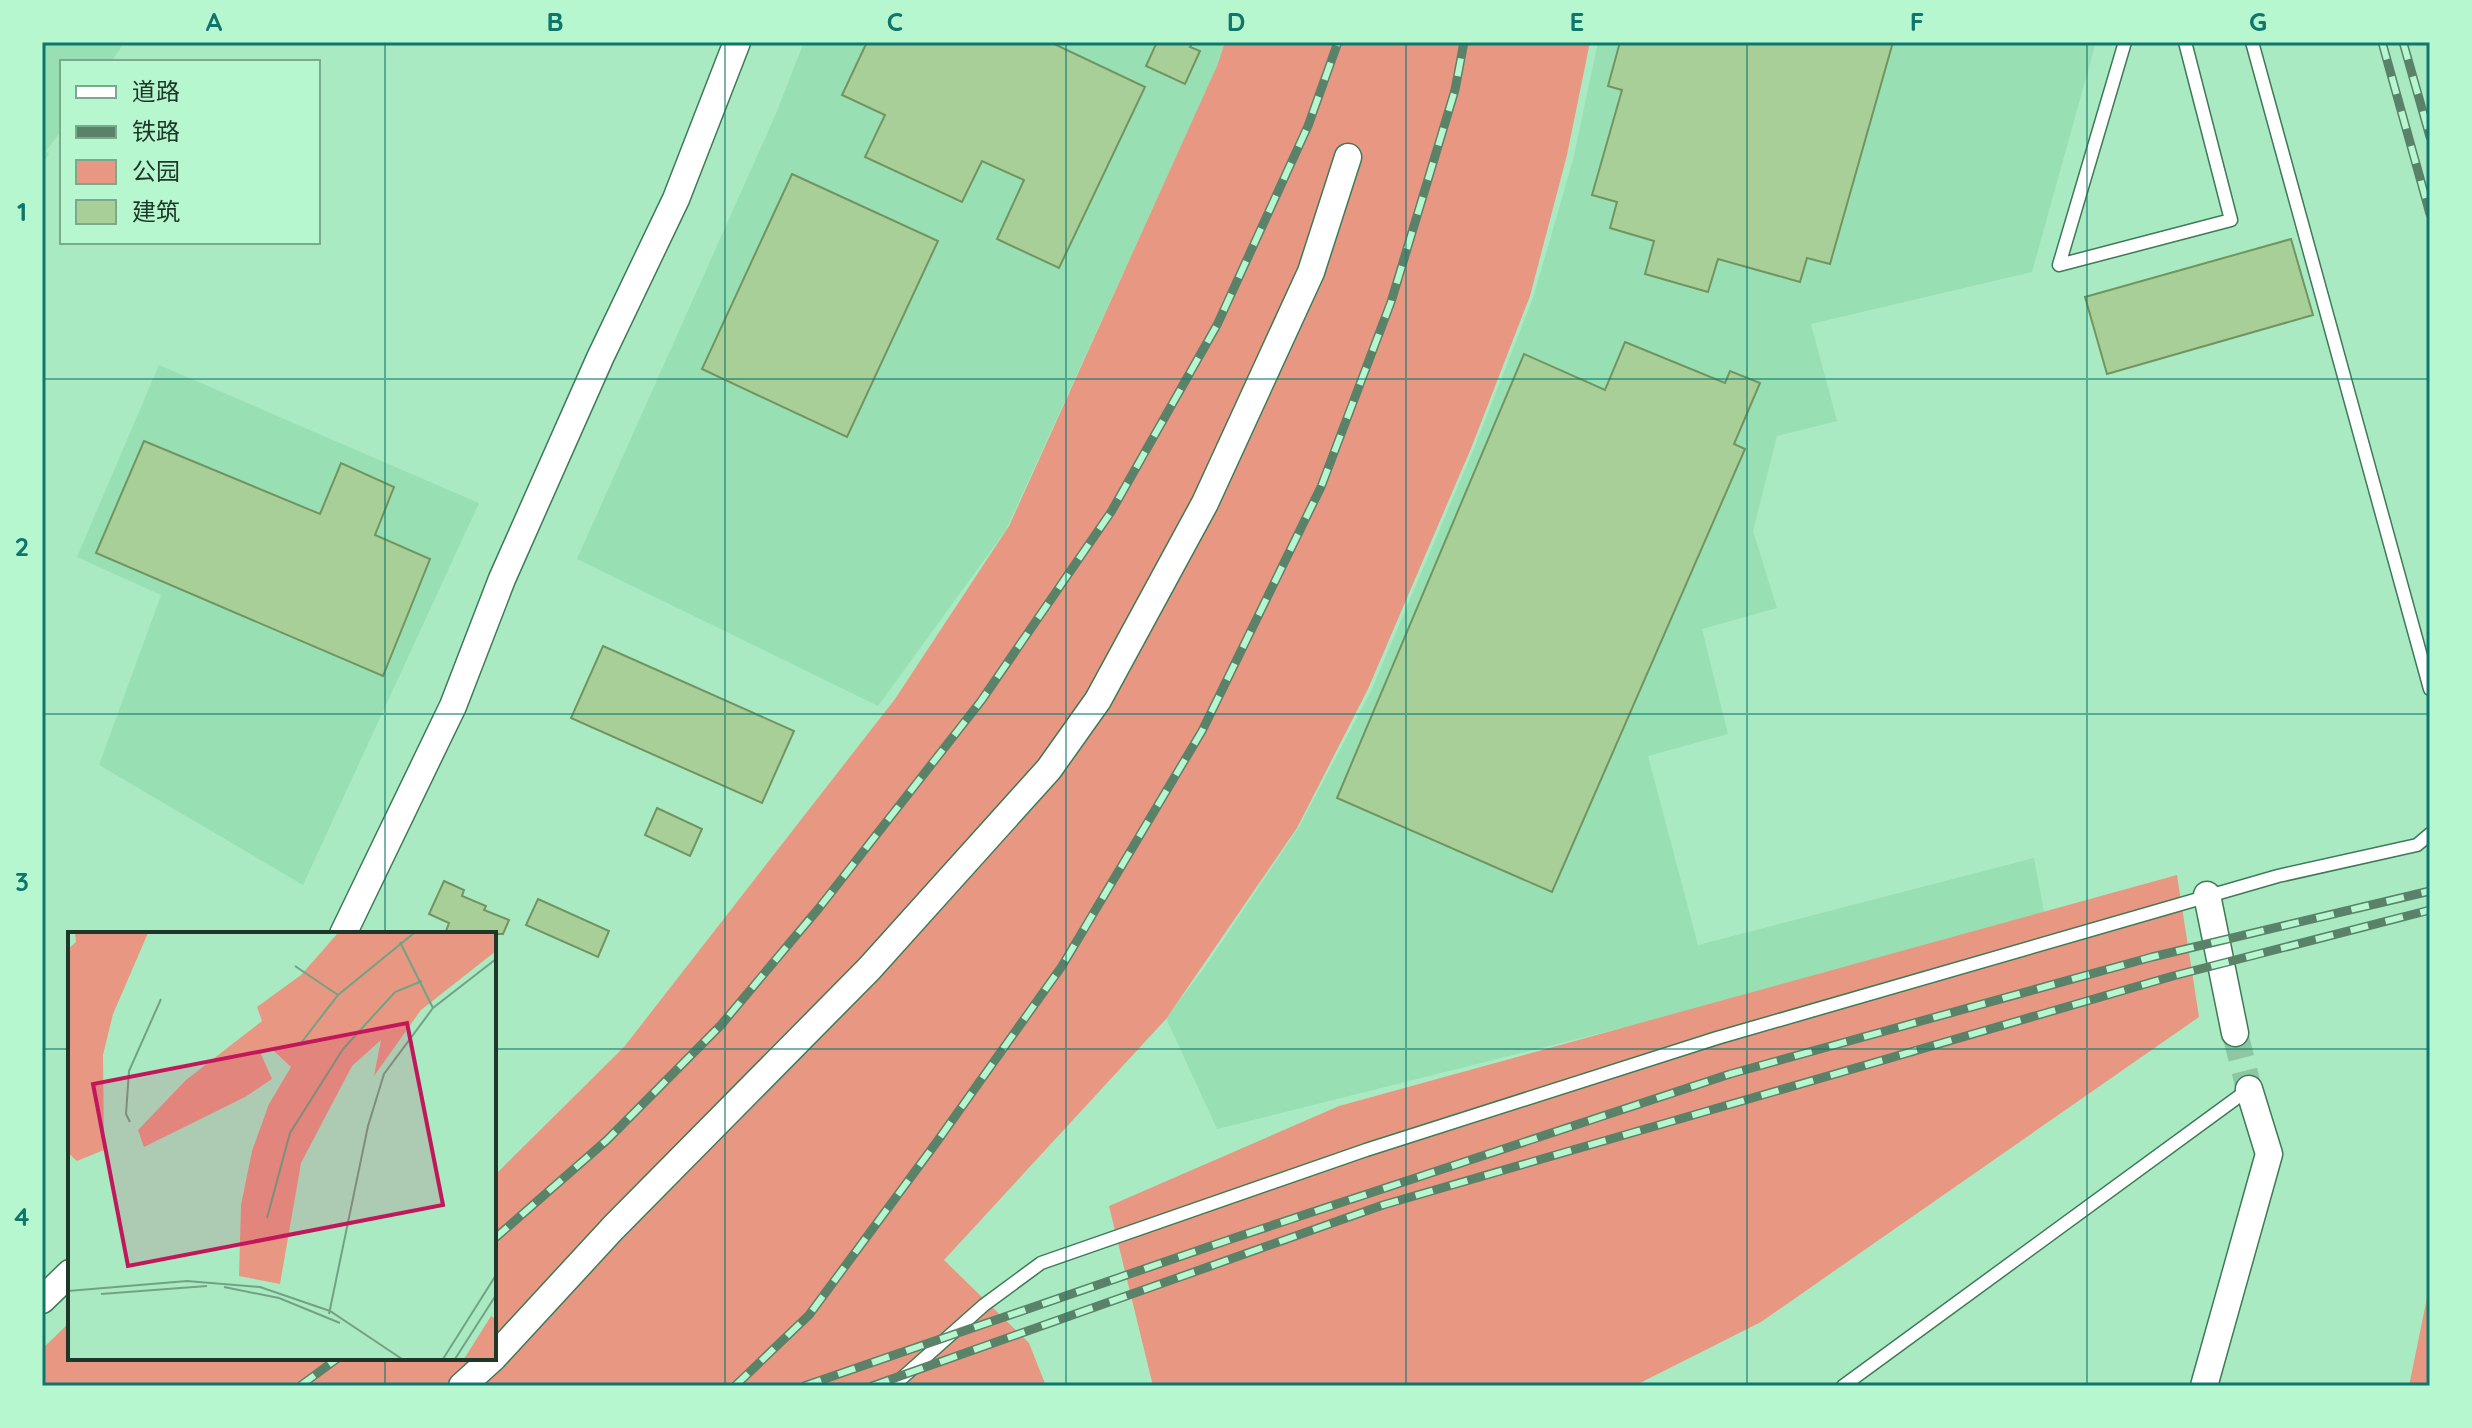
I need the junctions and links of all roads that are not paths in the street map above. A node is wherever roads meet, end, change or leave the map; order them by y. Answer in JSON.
{"nodes":[{"id":1,"x":737,"y":42,"type":"edge"},
{"id":2,"x":2125,"y":42,"type":"edge"},
{"id":3,"x":2185,"y":42,"type":"edge"},
{"id":4,"x":2252,"y":42,"type":"edge"},
{"id":5,"x":1348,"y":157,"type":"dead end"},
{"id":6,"x":2430,"y":689,"type":"edge"},
{"id":7,"x":2430,"y":834,"type":"edge"},
{"id":8,"x":2207,"y":895,"type":"junction"},
{"id":9,"x":344,"y":932,"type":"edge"},
{"id":10,"x":2235,"y":1033,"type":"tunnel mouth"},
{"id":11,"x":2249,"y":1089,"type":"joint"},
{"id":12,"x":68,"y":1275,"type":"edge"},
{"id":13,"x":42,"y":1300,"type":"edge"},
{"id":14,"x":496,"y":1354,"type":"edge"},
{"id":15,"x":490,"y":1360,"type":"edge"},
{"id":16,"x":462,"y":1386,"type":"edge"},
{"id":17,"x":893,"y":1386,"type":"edge"},
{"id":18,"x":1843,"y":1386,"type":"edge"},
{"id":19,"x":2204,"y":1386,"type":"edge"}],
"edges":[{"from":1,"to":9,"type":"street"},
{"from":2,"to":3,"type":"lane"},
{"from":4,"to":6,"type":"lane"},
{"from":5,"to":14,"type":"street"},
{"from":7,"to":8,"type":"lane"},
{"from":8,"to":10,"type":"street"},
{"from":8,"to":17,"type":"lane"},
{"from":11,"to":18,"type":"lane"},
{"from":11,"to":19,"type":"street"},
{"from":12,"to":13,"type":"street"},
{"from":15,"to":16,"type":"street"}]}
